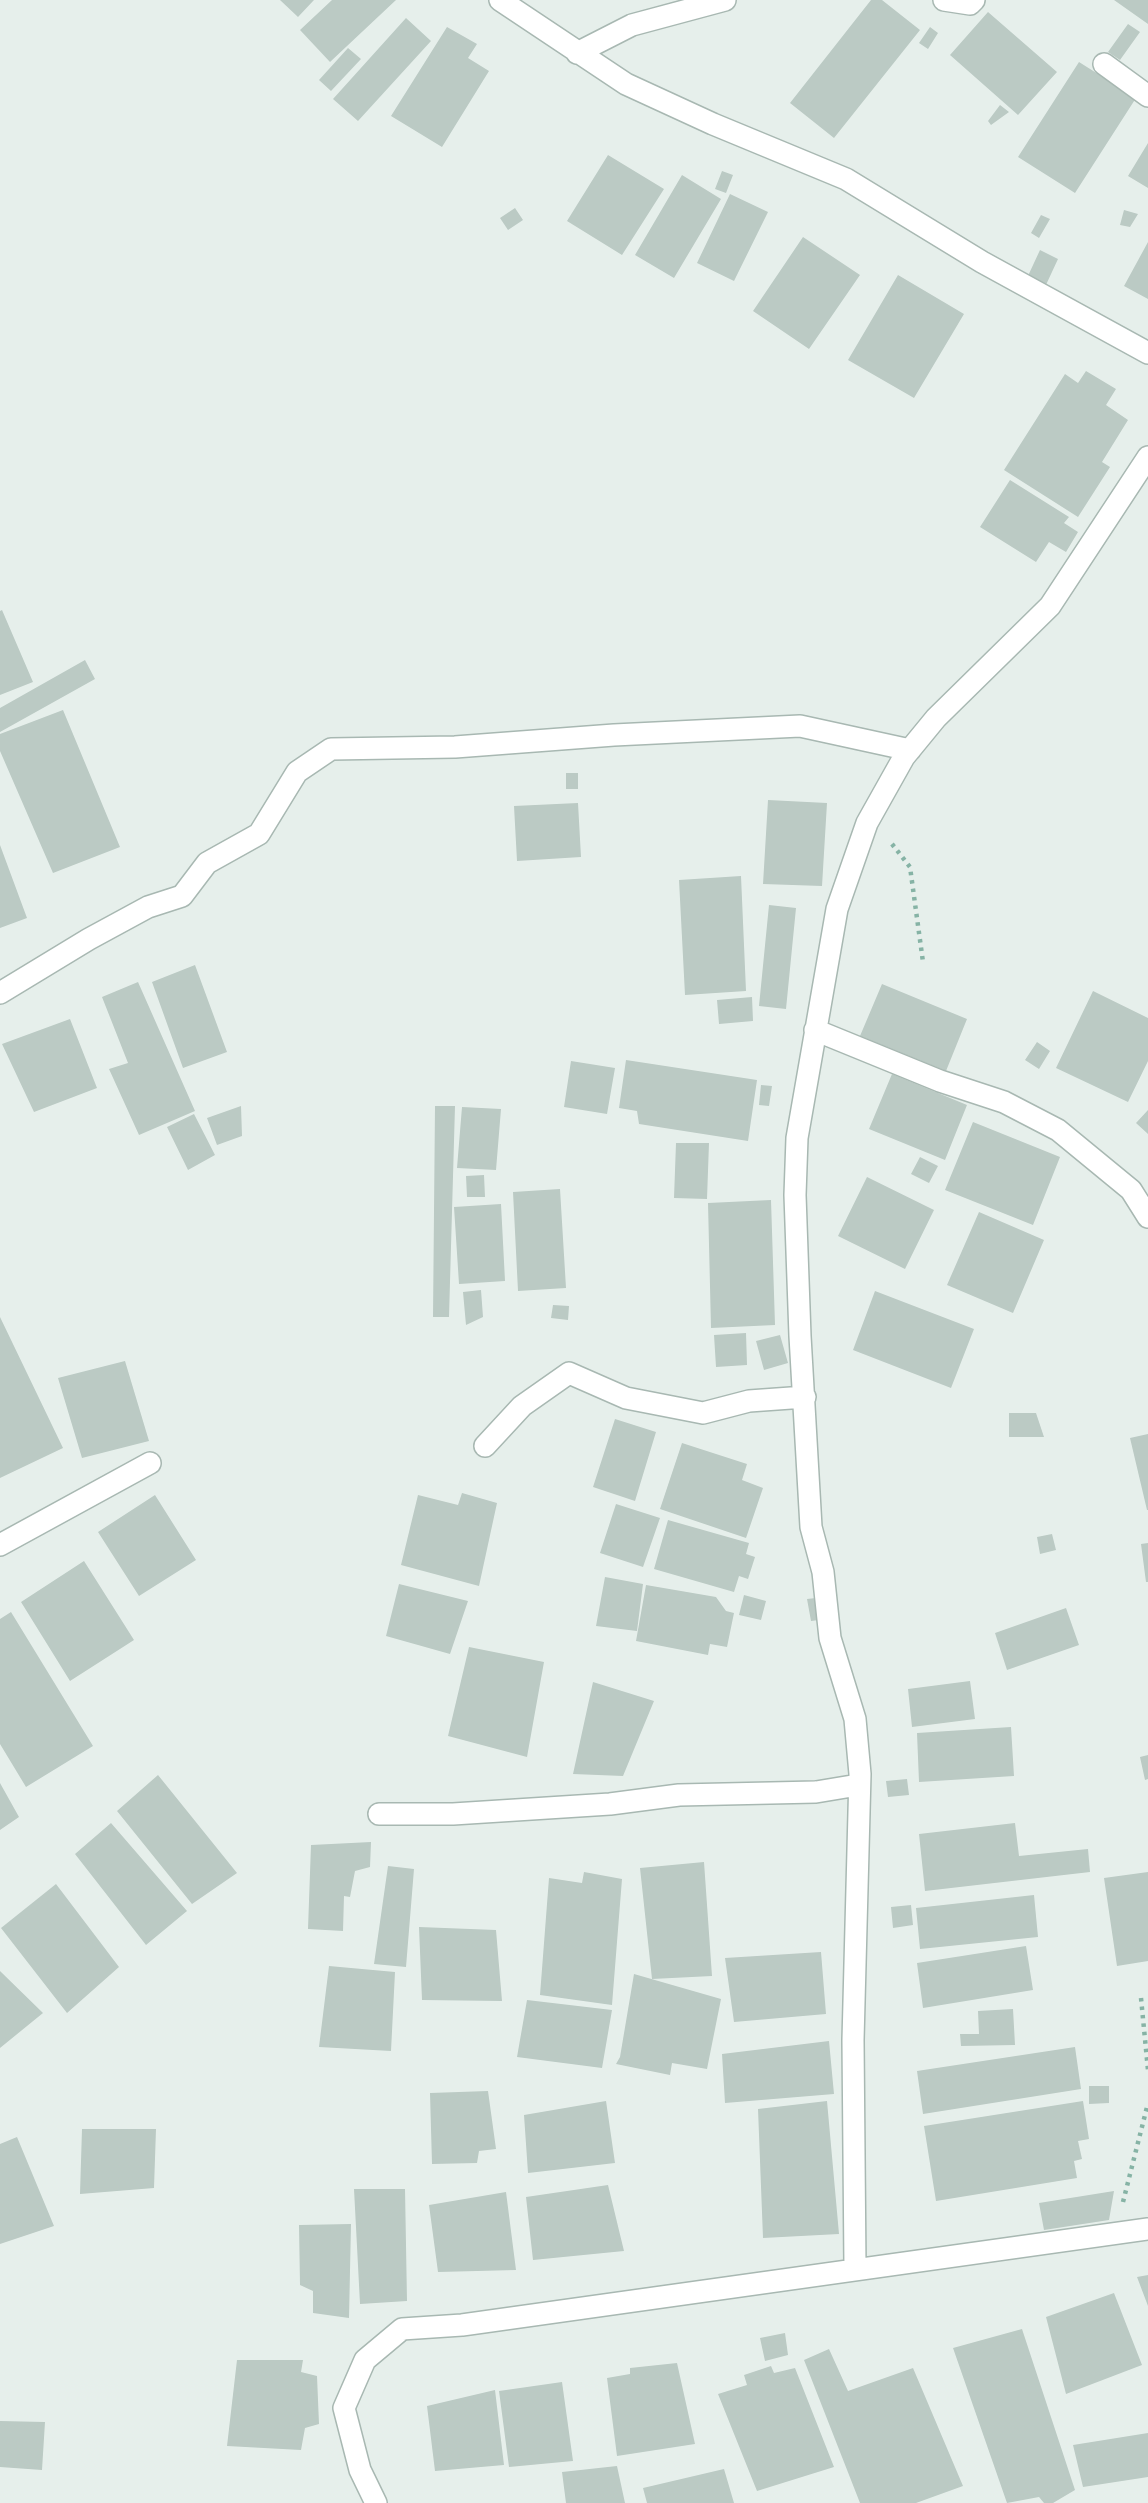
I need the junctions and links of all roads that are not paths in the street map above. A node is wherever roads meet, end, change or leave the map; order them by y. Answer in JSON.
{"nodes":[{"id":1,"x":500,"y":0,"type":"edge"},
{"id":2,"x":725,"y":0,"type":"edge"},
{"id":3,"x":944,"y":0,"type":"edge"},
{"id":4,"x":974,"y":0,"type":"edge"},
{"id":5,"x":578,"y":53,"type":"junction"},
{"id":6,"x":1104,"y":64,"type":"dead end"},
{"id":7,"x":1148,"y":96,"type":"edge"},
{"id":8,"x":1148,"y":354,"type":"edge"},
{"id":9,"x":1148,"y":457,"type":"edge"},
{"id":10,"x":910,"y":750,"type":"junction"},
{"id":11,"x":0,"y":993,"type":"edge"},
{"id":12,"x":815,"y":1030,"type":"junction"},
{"id":13,"x":1148,"y":1217,"type":"edge"},
{"id":14,"x":805,"y":1397,"type":"junction"},
{"id":15,"x":485,"y":1446,"type":"dead end"},
{"id":16,"x":150,"y":1463,"type":"dead end"},
{"id":17,"x":0,"y":1545,"type":"edge"},
{"id":18,"x":859,"y":1785,"type":"junction"},
{"id":19,"x":379,"y":1814,"type":"dead end"},
{"id":20,"x":1148,"y":2229,"type":"edge"},
{"id":21,"x":855,"y":2268,"type":"junction"},
{"id":22,"x":376,"y":2503,"type":"edge"}],
"edges":[{"from":1,"to":5,"type":"street"},
{"from":2,"to":5,"type":"street"},
{"from":3,"to":4,"type":"street"},
{"from":5,"to":8,"type":"street"},
{"from":6,"to":7,"type":"street"},
{"from":9,"to":10,"type":"street"},
{"from":10,"to":11,"type":"street"},
{"from":10,"to":12,"type":"street"},
{"from":12,"to":13,"type":"street"},
{"from":12,"to":14,"type":"street"},
{"from":14,"to":15,"type":"street"},
{"from":14,"to":18,"type":"street"},
{"from":16,"to":17,"type":"street"},
{"from":18,"to":19,"type":"street"},
{"from":18,"to":21,"type":"street"},
{"from":20,"to":21,"type":"street"},
{"from":21,"to":22,"type":"street"}]}
